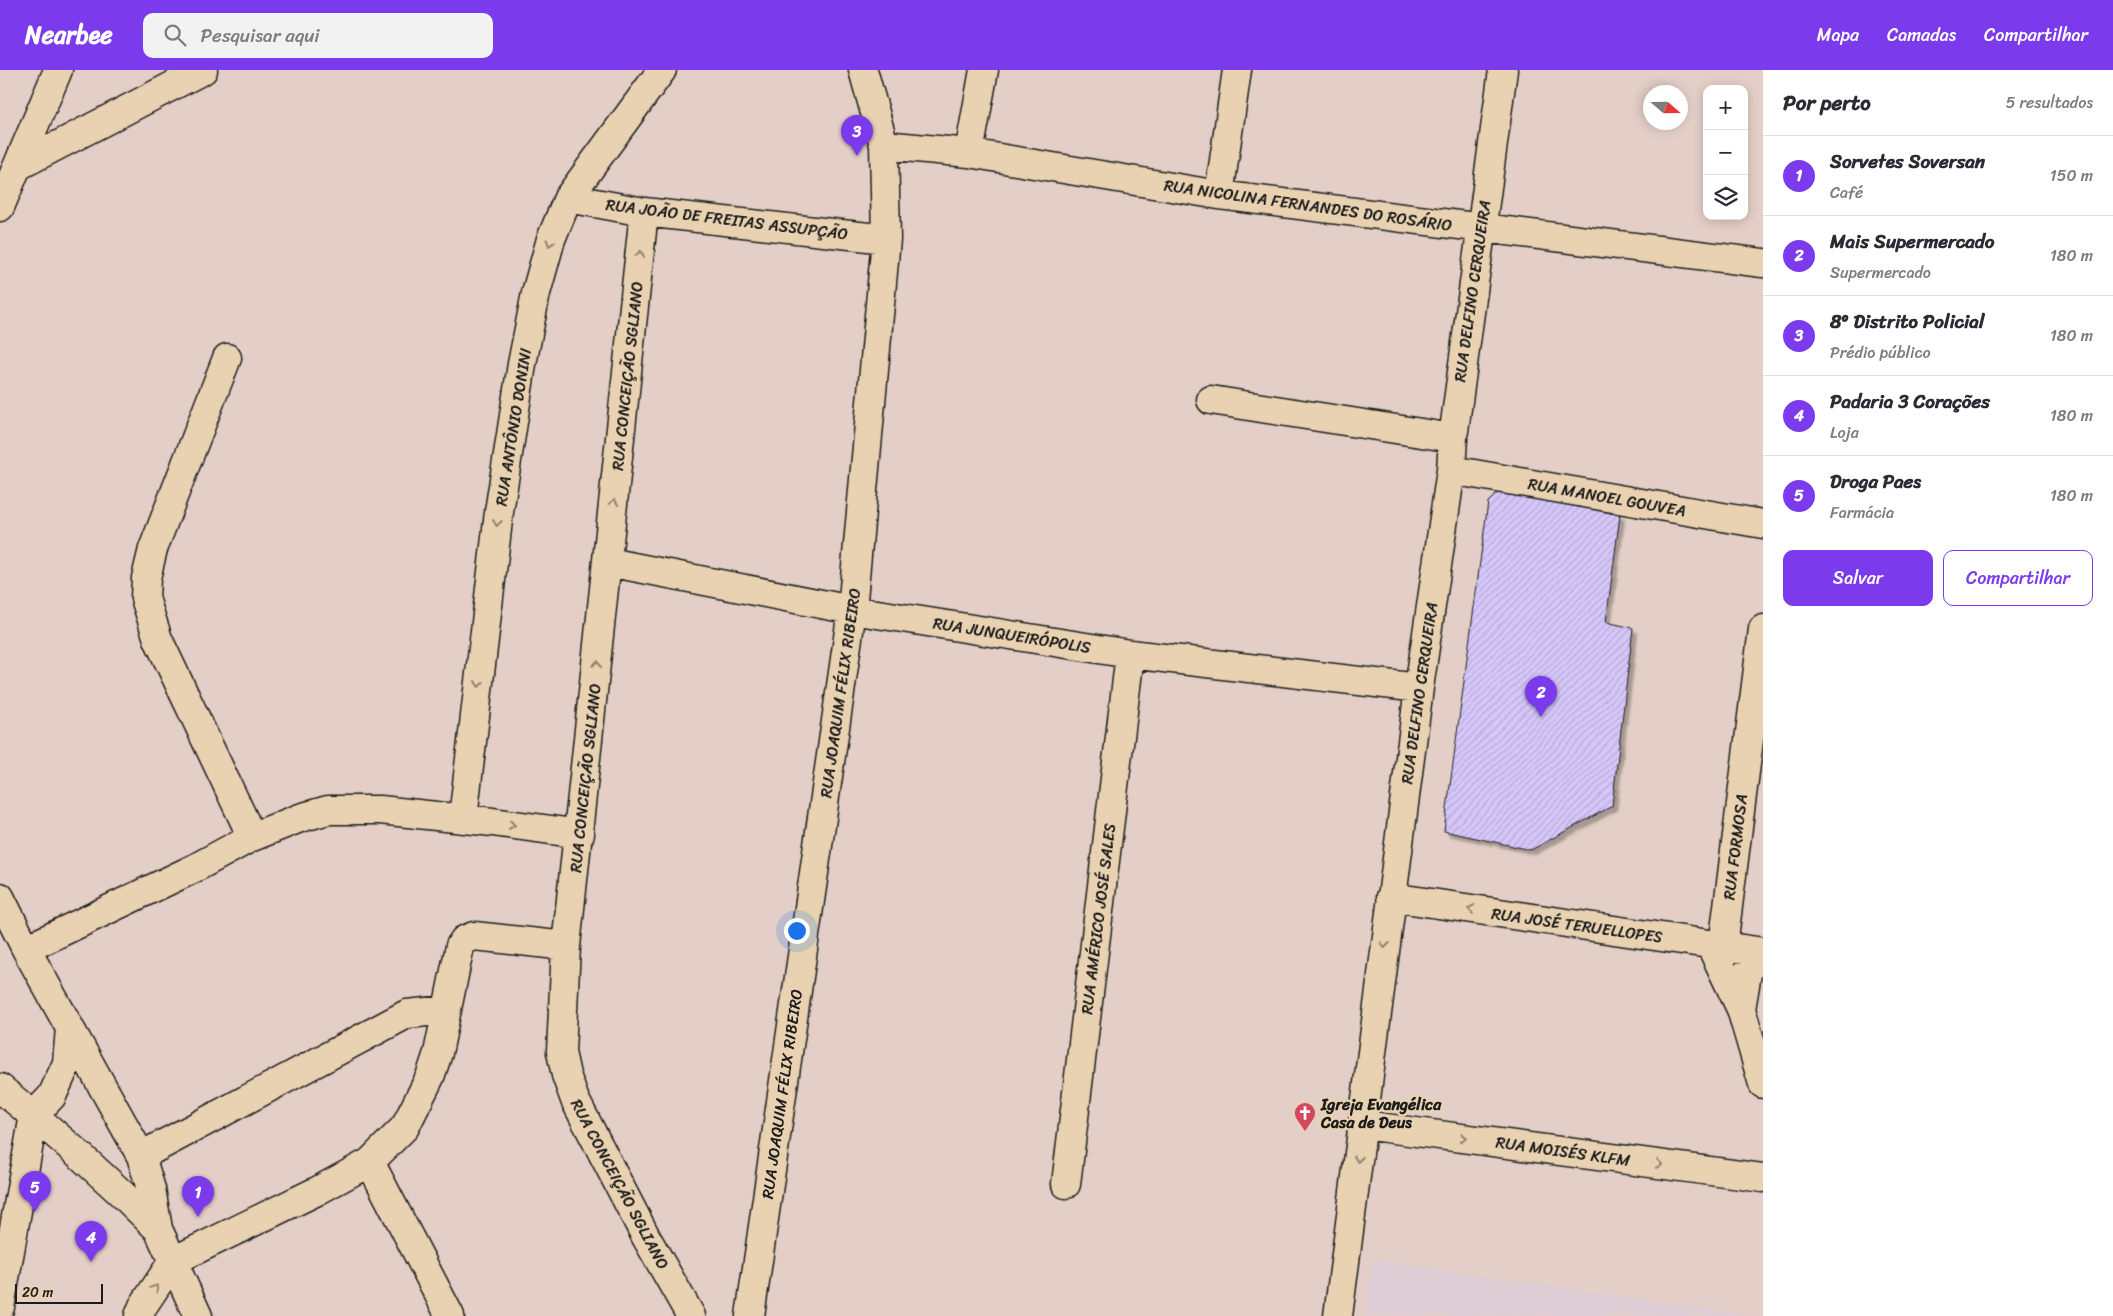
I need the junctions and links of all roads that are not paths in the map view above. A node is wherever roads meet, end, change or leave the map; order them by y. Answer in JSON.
{"nodes":[{"id":1,"x":58,"y":70,"type":"edge"},
{"id":2,"x":203,"y":70,"type":"edge"},
{"id":3,"x":662,"y":70,"type":"edge"},
{"id":4,"x":863,"y":70,"type":"edge"},
{"id":5,"x":984,"y":70,"type":"edge"},
{"id":6,"x":1237,"y":70,"type":"edge"},
{"id":7,"x":1502,"y":70,"type":"edge"},
{"id":8,"x":884,"y":145,"type":"junction"},
{"id":9,"x":969,"y":153,"type":"junction"},
{"id":10,"x":18,"y":166,"type":"junction"},
{"id":11,"x":1219,"y":195,"type":"junction"},
{"id":12,"x":568,"y":198,"type":"junction"},
{"id":13,"x":0,"y":207,"type":"edge"},
{"id":14,"x":644,"y":212,"type":"junction"},
{"id":15,"x":1481,"y":227,"type":"junction"},
{"id":16,"x":886,"y":239,"type":"junction"},
{"id":17,"x":1763,"y":263,"type":"edge"},
{"id":18,"x":227,"y":358,"type":"dead end"},
{"id":19,"x":1211,"y":400,"type":"dead end"},
{"id":20,"x":1453,"y":438,"type":"junction"},
{"id":21,"x":1451,"y":470,"type":"junction"},
{"id":22,"x":1763,"y":524,"type":"edge"},
{"id":23,"x":608,"y":562,"type":"junction"},
{"id":24,"x":852,"y":610,"type":"junction"},
{"id":25,"x":1763,"y":629,"type":"edge"},
{"id":26,"x":1130,"y":654,"type":"junction"},
{"id":27,"x":1419,"y":688,"type":"junction"},
{"id":28,"x":463,"y":818,"type":"junction"},
{"id":29,"x":580,"y":834,"type":"junction"},
{"id":30,"x":252,"y":837,"type":"junction"},
{"id":31,"x":0,"y":897,"type":"edge"},
{"id":32,"x":1391,"y":897,"type":"junction"},
{"id":33,"x":1716,"y":945,"type":"junction"},
{"id":34,"x":566,"y":946,"type":"junction"},
{"id":35,"x":26,"y":949,"type":"junction"},
{"id":36,"x":1761,"y":952,"type":"edge"},
{"id":37,"x":1741,"y":1009,"type":"junction"},
{"id":38,"x":447,"y":1010,"type":"junction"},
{"id":39,"x":70,"y":1028,"type":"junction"},
{"id":40,"x":1763,"y":1084,"type":"edge"},
{"id":41,"x":0,"y":1088,"type":"edge"},
{"id":42,"x":34,"y":1115,"type":"junction"},
{"id":43,"x":1363,"y":1125,"type":"junction"},
{"id":44,"x":141,"y":1156,"type":"junction"},
{"id":45,"x":370,"y":1162,"type":"junction"},
{"id":46,"x":1763,"y":1178,"type":"edge"},
{"id":47,"x":1066,"y":1184,"type":"dead end"},
{"id":48,"x":158,"y":1229,"type":"junction"},
{"id":49,"x":174,"y":1261,"type":"junction"},
{"id":50,"x":0,"y":1307,"type":"edge"},
{"id":51,"x":139,"y":1316,"type":"edge"},
{"id":52,"x":198,"y":1316,"type":"edge"},
{"id":53,"x":450,"y":1316,"type":"edge"},
{"id":54,"x":691,"y":1316,"type":"edge"},
{"id":55,"x":750,"y":1316,"type":"edge"},
{"id":56,"x":1338,"y":1316,"type":"edge"}],
"edges":[{"from":1,"to":10,"type":"street"},
{"from":2,"to":10,"type":"street"},
{"from":3,"to":12,"type":"street","name":"RUA ANTÔNIO DONINI"},
{"from":4,"to":8,"type":"street","name":"RUA JOAQUIM FÉLIX RIBEIRO"},
{"from":5,"to":9,"type":"street"},
{"from":6,"to":11,"type":"street"},
{"from":7,"to":15,"type":"street","name":"RUA DELFINO CERQUEIRA"},
{"from":8,"to":9,"type":"street","name":"RUA NICOLINA FERNANDES DO ROSÁRIO"},
{"from":8,"to":16,"type":"street","name":"RUA JOAQUIM FÉLIX RIBEIRO"},
{"from":9,"to":11,"type":"street","name":"RUA NICOLINA FERNANDES DO ROSÁRIO"},
{"from":10,"to":13,"type":"street"},
{"from":11,"to":15,"type":"street","name":"RUA NICOLINA FERNANDES DO ROSÁRIO"},
{"from":12,"to":14,"type":"street","name":"RUA JOÃO DE FREITAS ASSUPÇÃO"},
{"from":12,"to":28,"type":"street","name":"RUA ANTÔNIO DONINI","one_way":true},
{"from":14,"to":16,"type":"street","name":"RUA JOÃO DE FREITAS ASSUPÇÃO"},
{"from":23,"to":14,"type":"street","name":"RUA CONCEIÇÃO SGLIANO","one_way":true},
{"from":15,"to":17,"type":"street","name":"RUA NICOLINA FERNANDES DO ROSÁRIO"},
{"from":15,"to":20,"type":"street","name":"RUA DELFINO CERQUEIRA"},
{"from":16,"to":24,"type":"street","name":"RUA JOAQUIM FÉLIX RIBEIRO"},
{"from":18,"to":30,"type":"street"},
{"from":19,"to":20,"type":"street"},
{"from":20,"to":21,"type":"street","name":"RUA DELFINO CERQUEIRA"},
{"from":21,"to":22,"type":"street","name":"RUA MANOEL GOUVEA"},
{"from":21,"to":27,"type":"street","name":"RUA DELFINO CERQUEIRA"},
{"from":23,"to":24,"type":"street","name":"RUA JUNQUEIRÓPOLIS"},
{"from":29,"to":23,"type":"street","name":"RUA CONCEIÇÃO SGLIANO","one_way":true},
{"from":24,"to":26,"type":"street","name":"RUA JUNQUEIRÓPOLIS"},
{"from":24,"to":55,"type":"street","name":"RUA JOAQUIM FÉLIX RIBEIRO"},
{"from":25,"to":33,"type":"street","name":"RUA FORMOSA"},
{"from":26,"to":27,"type":"street","name":"RUA JUNQUEIRÓPOLIS"},
{"from":26,"to":47,"type":"street","name":"RUA AMÉRICO JOSÉ SALES"},
{"from":27,"to":32,"type":"street","name":"RUA DELFINO CERQUEIRA"},
{"from":28,"to":29,"type":"street","one_way":true},
{"from":28,"to":30,"type":"street"},
{"from":29,"to":34,"type":"street","name":"RUA CONCEIÇÃO SGLIANO"},
{"from":30,"to":35,"type":"street"},
{"from":31,"to":35,"type":"street"},
{"from":33,"to":32,"type":"street","name":"RUA JOSÉ TERUELLOPES","one_way":true},
{"from":32,"to":43,"type":"street","name":"RUA DELFINO CERQUEIRA","one_way":true},
{"from":33,"to":36,"type":"street","name":"RUA JOSÉ TERUELLOPES"},
{"from":33,"to":37,"type":"street"},
{"from":34,"to":38,"type":"street"},
{"from":34,"to":54,"type":"street","name":"RUA CONCEIÇÃO SGLIANO"},
{"from":35,"to":39,"type":"street"},
{"from":36,"to":37,"type":"street"},
{"from":37,"to":40,"type":"street"},
{"from":38,"to":44,"type":"street"},
{"from":38,"to":45,"type":"street"},
{"from":39,"to":42,"type":"street"},
{"from":39,"to":44,"type":"street"},
{"from":41,"to":42,"type":"street"},
{"from":42,"to":48,"type":"street"},
{"from":42,"to":50,"type":"street"},
{"from":43,"to":46,"type":"street","name":"RUA MOISÉS KLFM","one_way":true},
{"from":43,"to":56,"type":"street","name":"RUA DELFINO CERQUEIRA","one_way":true},
{"from":44,"to":48,"type":"street"},
{"from":45,"to":49,"type":"street"},
{"from":45,"to":53,"type":"street"},
{"from":48,"to":49,"type":"street"},
{"from":51,"to":49,"type":"street","one_way":true},
{"from":49,"to":52,"type":"street"}]}
